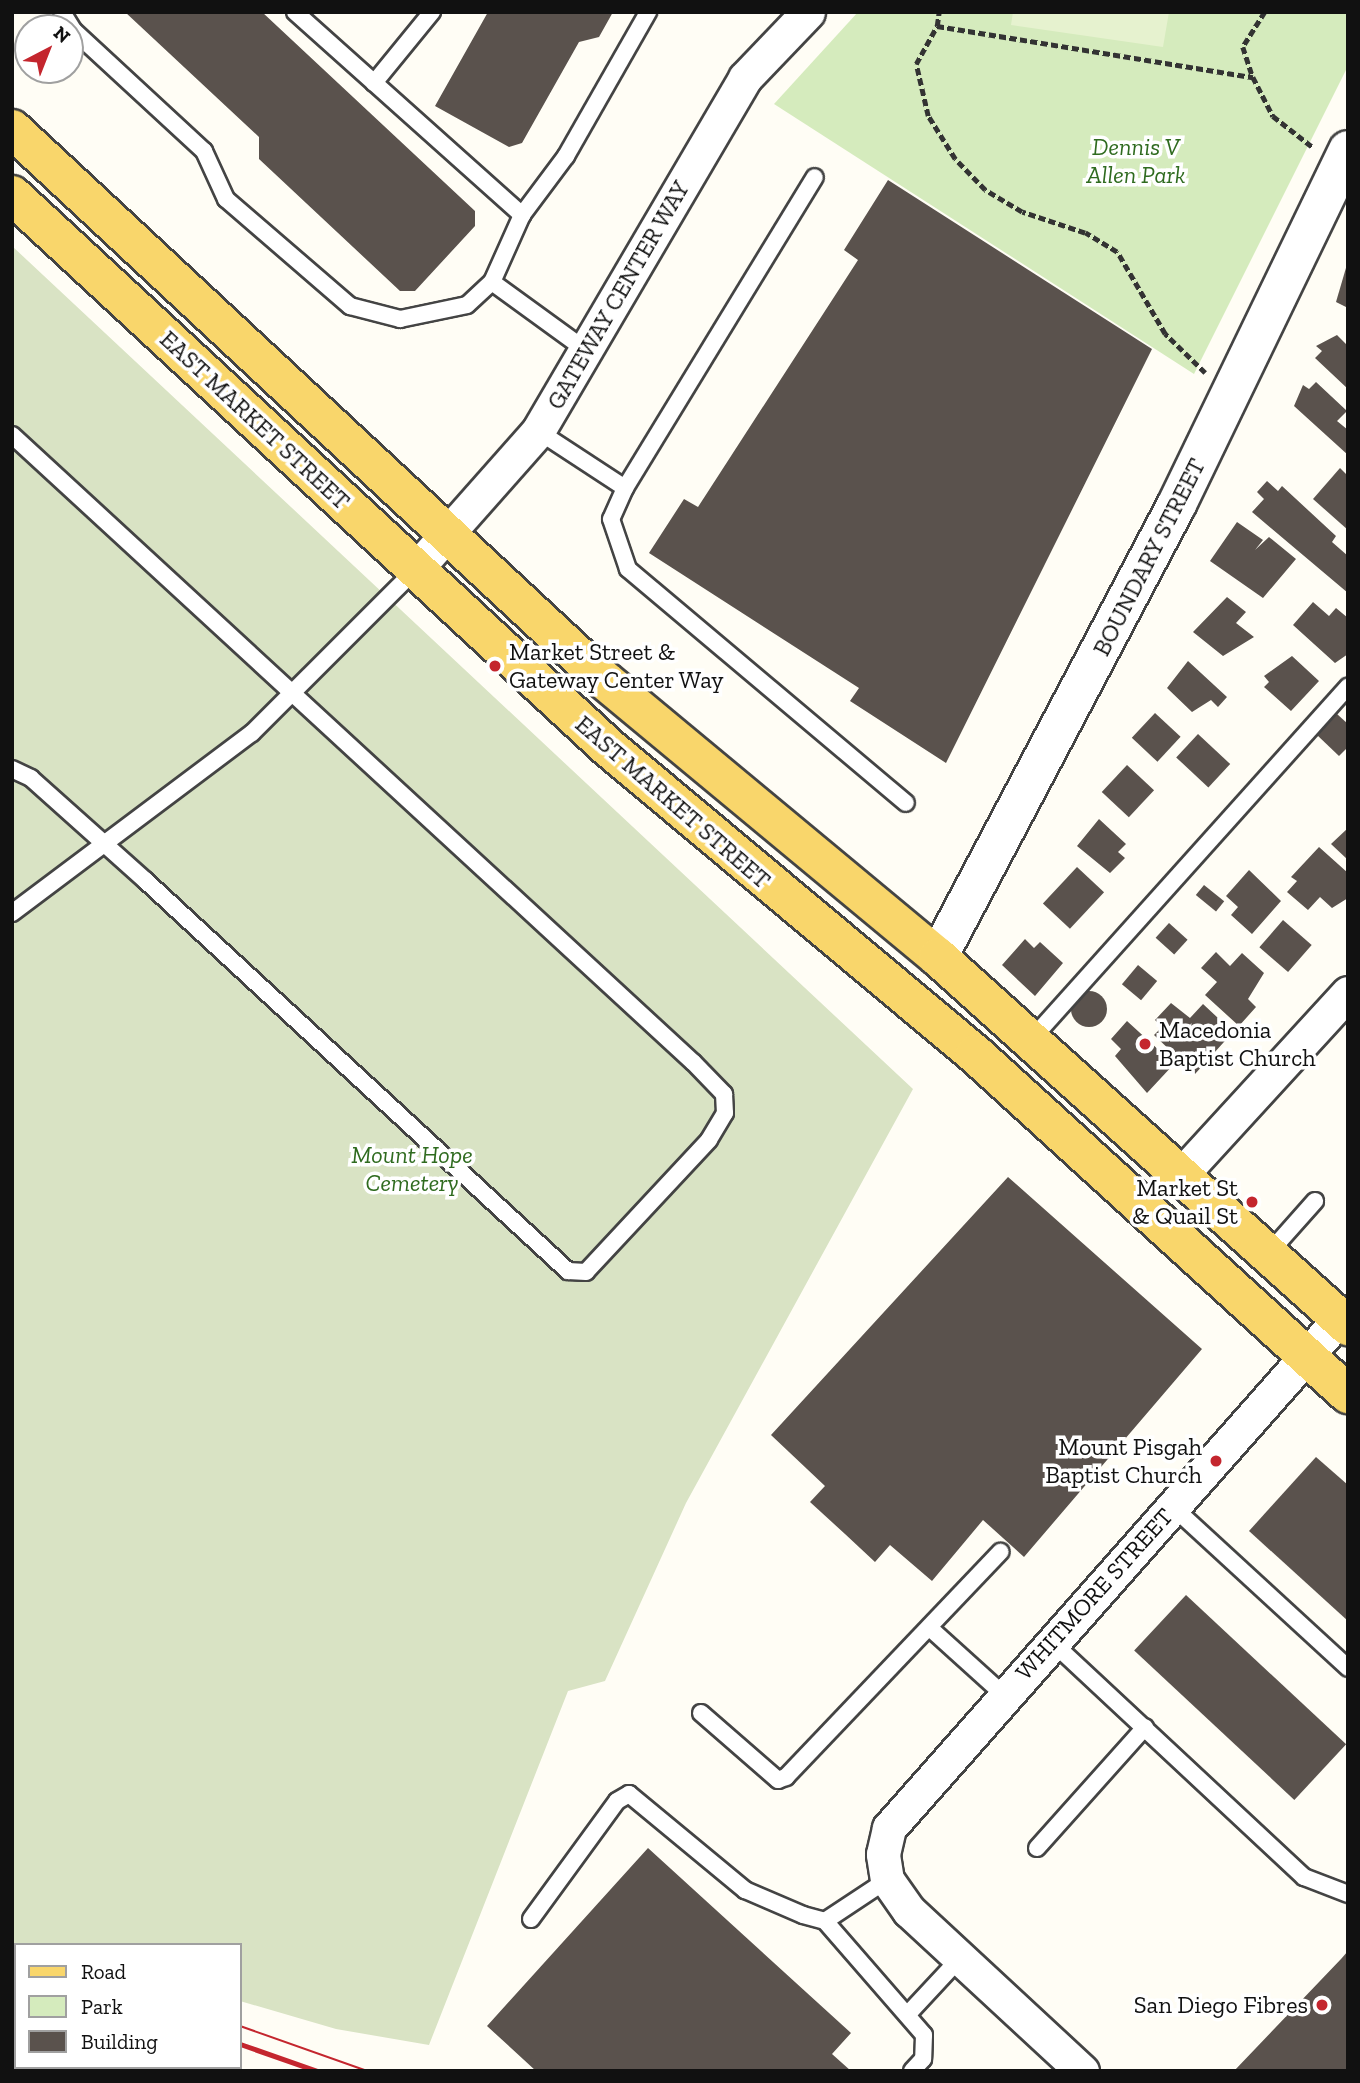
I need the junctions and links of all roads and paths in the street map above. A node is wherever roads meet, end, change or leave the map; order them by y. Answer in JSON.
{"nodes":[{"id":1,"x":62,"y":12,"type":"edge"},
{"id":2,"x":295,"y":12,"type":"edge"},
{"id":3,"x":432,"y":12,"type":"edge"},
{"id":4,"x":648,"y":12,"type":"edge"},
{"id":5,"x":808,"y":12,"type":"edge"},
{"id":6,"x":939,"y":12,"type":"edge"},
{"id":7,"x":1265,"y":12,"type":"edge"},
{"id":8,"x":937,"y":26,"type":"junction"},
{"id":9,"x":1253,"y":77,"type":"junction"},
{"id":10,"x":374,"y":83,"type":"junction"},
{"id":11,"x":12,"y":129,"type":"edge"},
{"id":12,"x":1345,"y":158,"type":"edge"},
{"id":13,"x":815,"y":177,"type":"dead end"},
{"id":14,"x":12,"y":195,"type":"edge"},
{"id":15,"x":522,"y":215,"type":"junction"},
{"id":16,"x":492,"y":282,"type":"junction"},
{"id":17,"x":587,"y":351,"type":"junction"},
{"id":18,"x":1231,"y":392,"type":"junction"},
{"id":19,"x":538,"y":431,"type":"junction"},
{"id":20,"x":12,"y":435,"type":"edge"},
{"id":21,"x":625,"y":488,"type":"junction"},
{"id":22,"x":447,"y":533,"type":"junction"},
{"id":23,"x":416,"y":569,"type":"junction"},
{"id":24,"x":1348,"y":687,"type":"edge"},
{"id":25,"x":296,"y":694,"type":"junction"},
{"id":26,"x":609,"y":748,"type":"junction"},
{"id":27,"x":12,"y":769,"type":"edge"},
{"id":28,"x":906,"y":803,"type":"dead end"},
{"id":29,"x":108,"y":846,"type":"junction"},
{"id":30,"x":12,"y":913,"type":"edge"},
{"id":31,"x":938,"y":957,"type":"junction"},
{"id":32,"x":1348,"y":993,"type":"edge"},
{"id":33,"x":1030,"y":1041,"type":"junction"},
{"id":34,"x":1181,"y":1175,"type":"junction"},
{"id":35,"x":1315,"y":1201,"type":"dead end"},
{"id":36,"x":1268,"y":1254,"type":"junction"},
{"id":37,"x":1345,"y":1318,"type":"edge"},
{"id":38,"x":1306,"y":1356,"type":"junction"},
{"id":39,"x":1348,"y":1394,"type":"edge"},
{"id":40,"x":1172,"y":1506,"type":"junction"},
{"id":41,"x":1000,"y":1552,"type":"dead end"},
{"id":42,"x":932,"y":1630,"type":"junction"},
{"id":43,"x":1052,"y":1642,"type":"junction"},
{"id":44,"x":1348,"y":1668,"type":"edge"},
{"id":45,"x":1004,"y":1695,"type":"junction"},
{"id":46,"x":701,"y":1713,"type":"dead end"},
{"id":47,"x":1145,"y":1727,"type":"junction"},
{"id":48,"x":1037,"y":1848,"type":"dead end"},
{"id":49,"x":887,"y":1880,"type":"junction"},
{"id":50,"x":1348,"y":1894,"type":"edge"},
{"id":51,"x":531,"y":1919,"type":"dead end"},
{"id":52,"x":825,"y":1921,"type":"junction"},
{"id":53,"x":960,"y":1958,"type":"junction"},
{"id":54,"x":908,"y":2014,"type":"junction"},
{"id":55,"x":912,"y":2071,"type":"edge"},
{"id":56,"x":1082,"y":2071,"type":"edge"}],
"edges":[{"from":1,"to":16,"type":"lane"},
{"from":2,"to":10,"type":"lane"},
{"from":3,"to":10,"type":"lane"},
{"from":4,"to":15,"type":"lane"},
{"from":5,"to":17,"type":"street","name":"GATEWAY CENTER WAY"},
{"from":6,"to":8,"type":"path"},
{"from":7,"to":9,"type":"path"},
{"from":8,"to":9,"type":"path"},
{"from":8,"to":18,"type":"path"},
{"from":9,"to":12,"type":"path"},
{"from":10,"to":15,"type":"lane"},
{"from":11,"to":22,"type":"main road","name":"EAST MARKET STREET"},
{"from":12,"to":18,"type":"street","name":"BOUNDARY STREET"},
{"from":13,"to":21,"type":"lane"},
{"from":14,"to":23,"type":"main road","name":"EAST MARKET STREET"},
{"from":15,"to":16,"type":"lane"},
{"from":16,"to":17,"type":"lane"},
{"from":17,"to":19,"type":"street","name":"GATEWAY CENTER WAY"},
{"from":18,"to":31,"type":"street","name":"BOUNDARY STREET"},
{"from":19,"to":21,"type":"lane"},
{"from":19,"to":22,"type":"street","name":"GATEWAY CENTER WAY"},
{"from":20,"to":25,"type":"lane"},
{"from":21,"to":28,"type":"lane"},
{"from":22,"to":23,"type":"street","name":"GATEWAY CENTER WAY"},
{"from":22,"to":31,"type":"main road","name":"EAST MARKET STREET"},
{"from":23,"to":25,"type":"lane"},
{"from":23,"to":26,"type":"main road","name":"EAST MARKET STREET"},
{"from":24,"to":33,"type":"lane"},
{"from":25,"to":29,"type":"lane"},
{"from":25,"to":29,"type":"lane"},
{"from":26,"to":31,"type":"main road"},
{"from":26,"to":38,"type":"main road","name":"EAST MARKET STREET"},
{"from":27,"to":29,"type":"lane"},
{"from":29,"to":30,"type":"lane"},
{"from":31,"to":33,"type":"main road","name":"EAST MARKET STREET"},
{"from":32,"to":34,"type":"street"},
{"from":33,"to":34,"type":"main road","name":"EAST MARKET STREET"},
{"from":34,"to":36,"type":"main road","name":"EAST MARKET STREET"},
{"from":35,"to":36,"type":"lane"},
{"from":36,"to":37,"type":"main road","name":"EAST MARKET STREET"},
{"from":37,"to":38,"type":"street","name":"WHITMORE STREET"},
{"from":38,"to":39,"type":"main road","name":"EAST MARKET STREET"},
{"from":38,"to":40,"type":"street","name":"WHITMORE STREET"},
{"from":40,"to":43,"type":"street","name":"WHITMORE STREET"},
{"from":40,"to":44,"type":"lane"},
{"from":41,"to":42,"type":"lane"},
{"from":42,"to":45,"type":"lane"},
{"from":42,"to":46,"type":"lane"},
{"from":43,"to":45,"type":"street","name":"WHITMORE STREET"},
{"from":43,"to":47,"type":"lane"},
{"from":45,"to":49,"type":"street","name":"WHITMORE STREET"},
{"from":47,"to":48,"type":"lane"},
{"from":47,"to":50,"type":"lane"},
{"from":49,"to":52,"type":"lane"},
{"from":49,"to":53,"type":"street"},
{"from":51,"to":52,"type":"lane"},
{"from":52,"to":54,"type":"lane"},
{"from":53,"to":54,"type":"lane"},
{"from":53,"to":56,"type":"street"},
{"from":54,"to":55,"type":"lane"}]}
